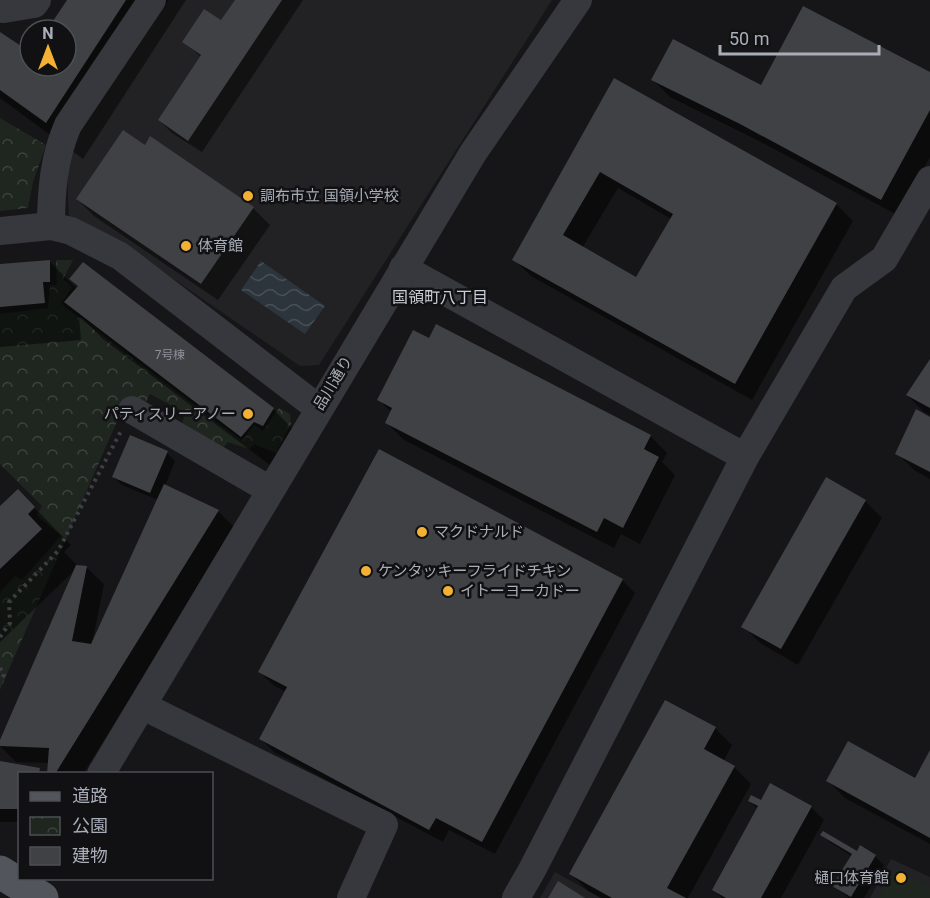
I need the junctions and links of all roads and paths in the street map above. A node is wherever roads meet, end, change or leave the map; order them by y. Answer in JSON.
{"nodes":[{"id":1,"x":38,"y":0,"type":"edge"},
{"id":2,"x":152,"y":0,"type":"edge"},
{"id":3,"x":578,"y":0,"type":"edge"},
{"id":4,"x":0,"y":6,"type":"edge"},
{"id":5,"x":930,"y":180,"type":"edge"},
{"id":6,"x":51,"y":226,"type":"junction"},
{"id":7,"x":0,"y":231,"type":"edge"},
{"id":8,"x":403,"y":268,"type":"junction"},
{"id":9,"x":318,"y":408,"type":"junction"},
{"id":10,"x":132,"y":410,"type":"joint"},
{"id":11,"x":745,"y":457,"type":"junction"},
{"id":12,"x":270,"y":490,"type":"junction"},
{"id":13,"x":0,"y":637,"type":"edge"},
{"id":14,"x":0,"y":668,"type":"edge"},
{"id":15,"x":0,"y":680,"type":"edge"},
{"id":16,"x":142,"y":706,"type":"junction"},
{"id":17,"x":102,"y":772,"type":"edge"},
{"id":18,"x":7,"y":876,"type":"edge"},
{"id":19,"x":42,"y":898,"type":"edge"},
{"id":20,"x":351,"y":898,"type":"edge"},
{"id":21,"x":516,"y":898,"type":"edge"}],
"edges":[{"from":1,"to":4,"type":"street"},
{"from":2,"to":6,"type":"street"},
{"from":3,"to":8,"type":"street","name":"品川通り"},
{"from":5,"to":11,"type":"street"},
{"from":6,"to":7,"type":"street"},
{"from":6,"to":9,"type":"street"},
{"from":8,"to":9,"type":"street","name":"品川通り"},
{"from":8,"to":11,"type":"street"},
{"from":9,"to":12,"type":"street","name":"品川通り"},
{"from":10,"to":12,"type":"street"},
{"from":10,"to":13,"type":"path"},
{"from":11,"to":21,"type":"street"},
{"from":12,"to":16,"type":"street","name":"品川通り"},
{"from":14,"to":15,"type":"path"},
{"from":16,"to":17,"type":"street","name":"品川通り"},
{"from":16,"to":20,"type":"street"},
{"from":18,"to":19,"type":"main road"}]}
